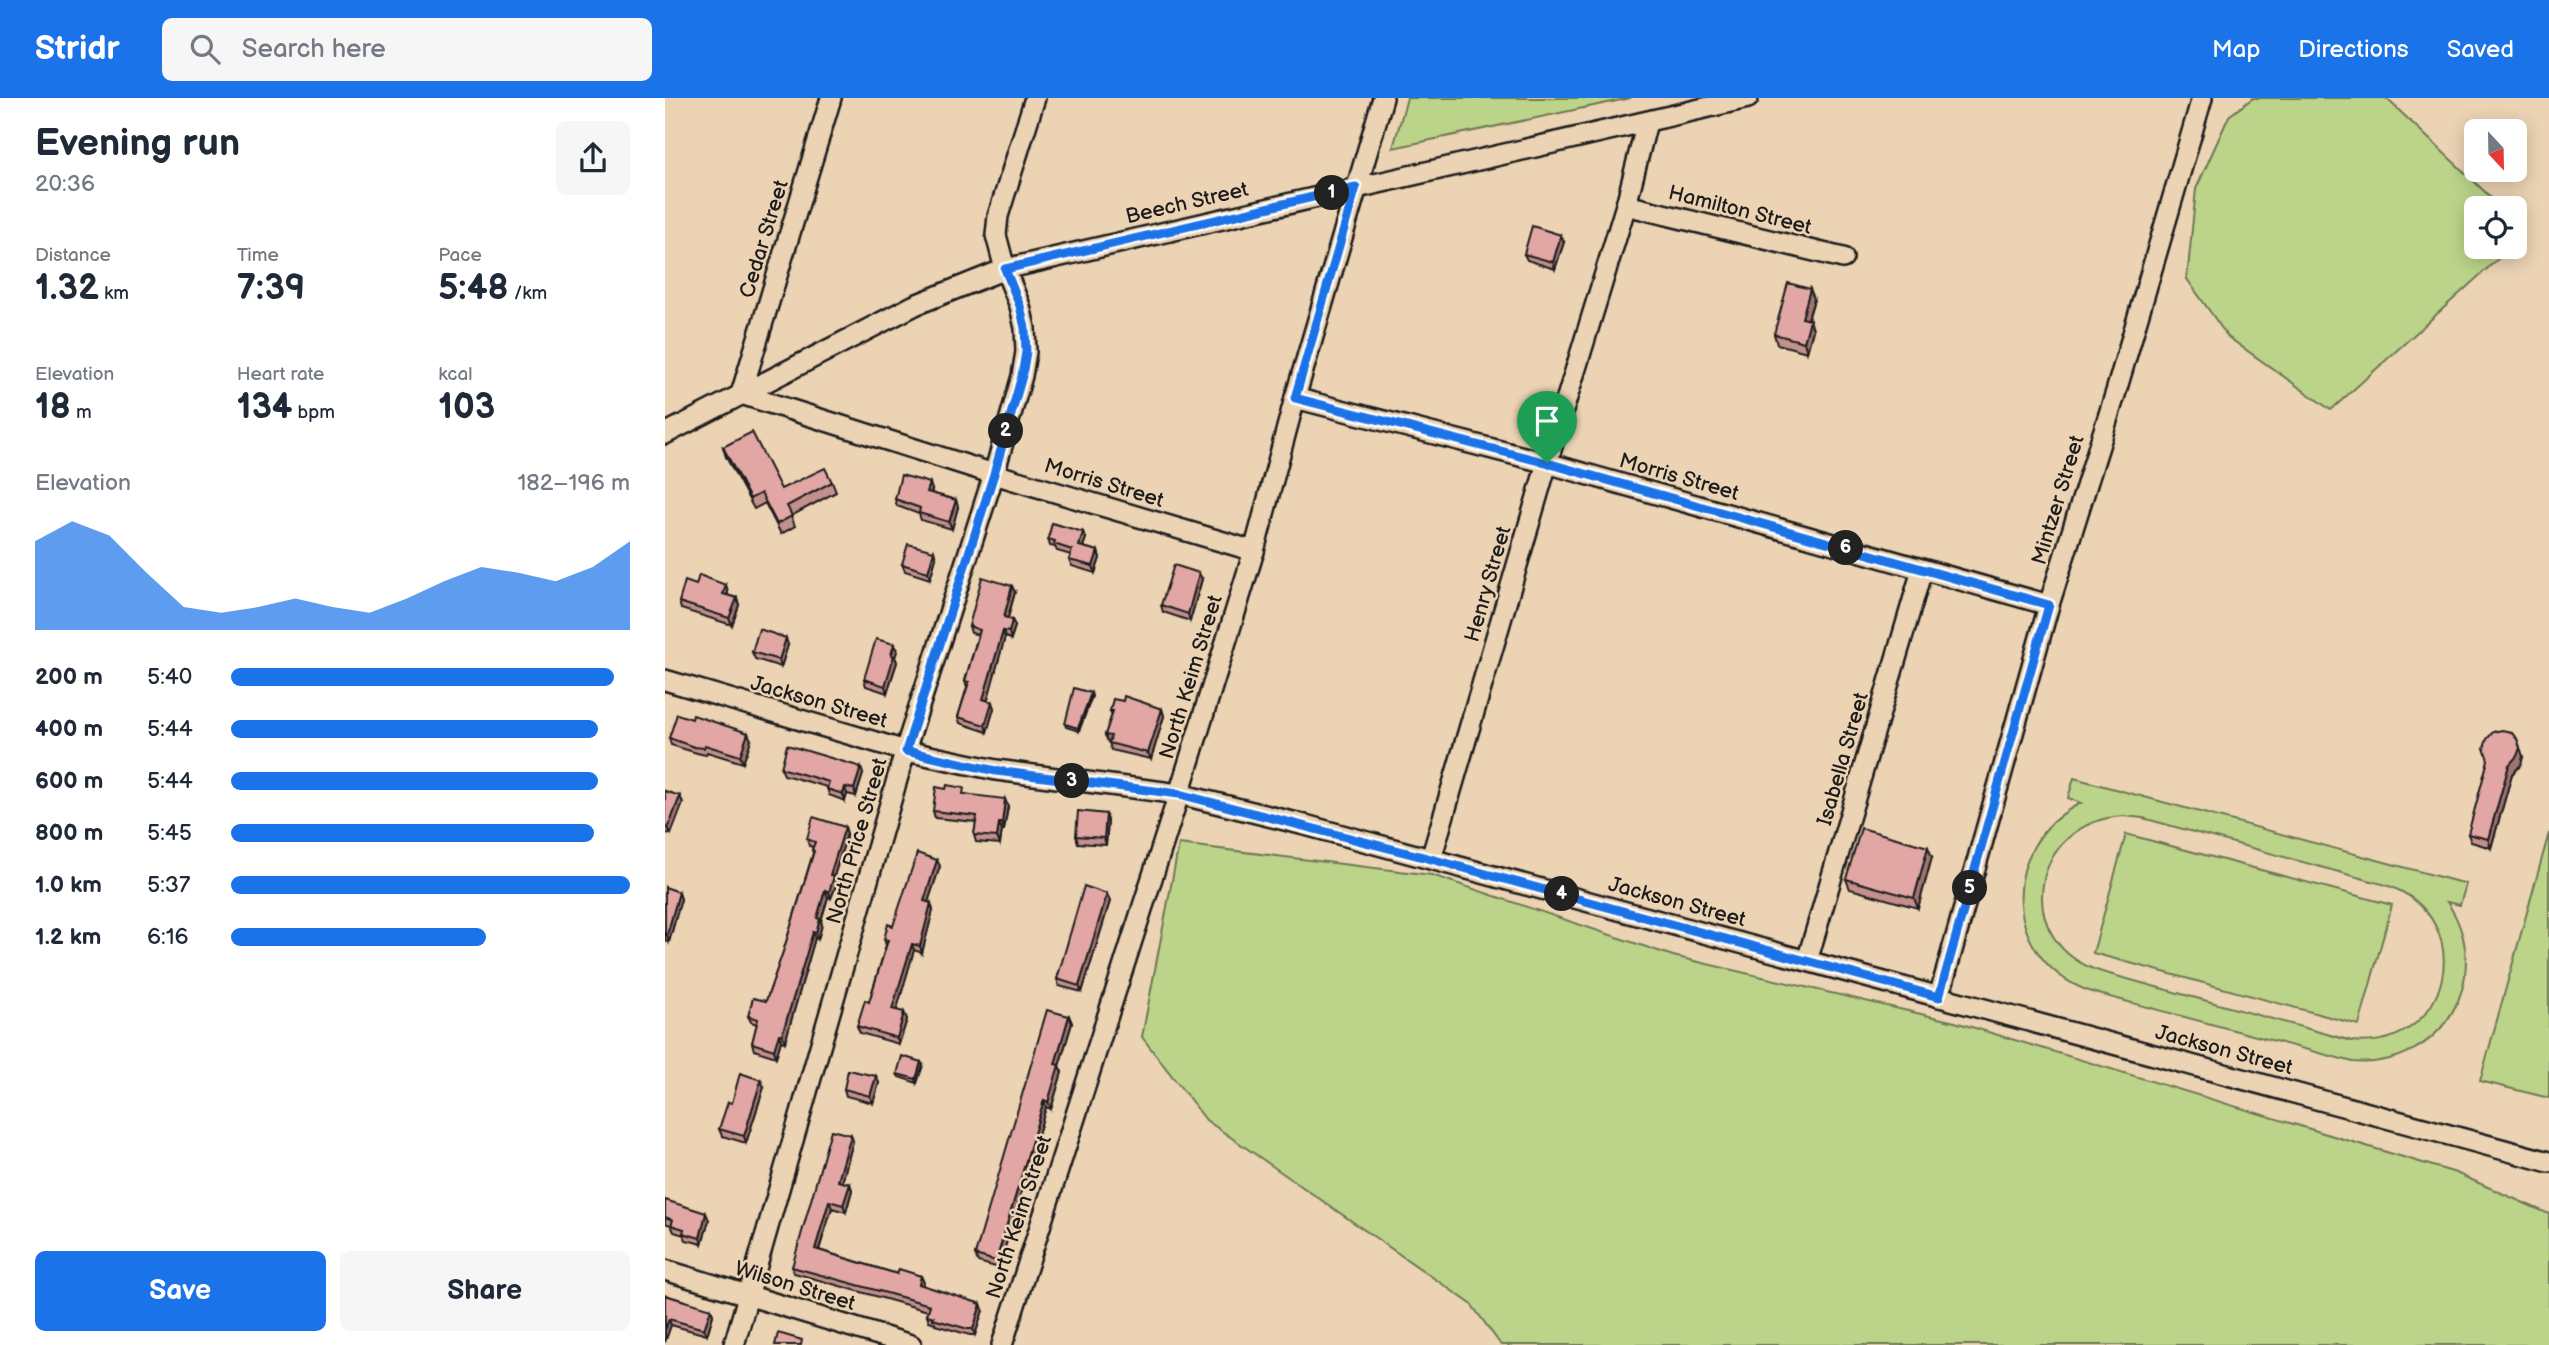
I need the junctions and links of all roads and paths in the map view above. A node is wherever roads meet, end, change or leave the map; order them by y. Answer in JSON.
{"nodes":[{"id":1,"x":831,"y":98,"type":"edge"},
{"id":2,"x":1035,"y":98,"type":"edge"},
{"id":3,"x":1383,"y":98,"type":"edge"},
{"id":4,"x":1748,"y":98,"type":"edge"},
{"id":5,"x":2202,"y":98,"type":"edge"},
{"id":6,"x":1647,"y":122,"type":"junction"},
{"id":7,"x":1356,"y":187,"type":"junction"},
{"id":8,"x":1626,"y":205,"type":"junction"},
{"id":9,"x":1843,"y":258,"type":"dead end"},
{"id":10,"x":1005,"y":269,"type":"junction"},
{"id":11,"x":741,"y":394,"type":"junction"},
{"id":12,"x":1295,"y":398,"type":"junction"},
{"id":13,"x":665,"y":434,"type":"edge"},
{"id":14,"x":1547,"y":463,"type":"junction"},
{"id":15,"x":994,"y":474,"type":"junction"},
{"id":16,"x":1254,"y":551,"type":"junction"},
{"id":17,"x":1922,"y":570,"type":"junction"},
{"id":18,"x":2049,"y":605,"type":"junction"},
{"id":19,"x":665,"y":680,"type":"edge"},
{"id":20,"x":906,"y":751,"type":"junction"},
{"id":21,"x":1179,"y":794,"type":"junction"},
{"id":22,"x":1431,"y":859,"type":"junction"},
{"id":23,"x":1807,"y":961,"type":"junction"},
{"id":24,"x":1939,"y":997,"type":"junction"},
{"id":25,"x":2549,"y":1162,"type":"edge"},
{"id":26,"x":665,"y":1270,"type":"edge"},
{"id":27,"x":750,"y":1297,"type":"junction"},
{"id":28,"x":734,"y":1345,"type":"edge"},
{"id":29,"x":911,"y":1345,"type":"edge"},
{"id":30,"x":1002,"y":1345,"type":"edge"}],
"edges":[{"from":1,"to":11,"type":"street","name":"Cedar Street"},
{"from":2,"to":10,"type":"street","name":"North Price Street"},
{"from":3,"to":7,"type":"street","name":"North Keim Street"},
{"from":4,"to":6,"type":"street","name":"Beech Street"},
{"from":5,"to":18,"type":"street","name":"Mintzer Street"},
{"from":6,"to":7,"type":"street","name":"Beech Street"},
{"from":6,"to":8,"type":"street","name":"Henry Street"},
{"from":7,"to":10,"type":"street","name":"Beech Street"},
{"from":7,"to":12,"type":"street","name":"North Keim Street"},
{"from":8,"to":9,"type":"street","name":"Hamilton Street"},
{"from":8,"to":14,"type":"street","name":"Henry Street"},
{"from":10,"to":11,"type":"street","name":"Beech Street"},
{"from":10,"to":15,"type":"street","name":"North Price Street"},
{"from":11,"to":13,"type":"street","name":"Beech Street"},
{"from":11,"to":15,"type":"street","name":"Morris Street"},
{"from":12,"to":14,"type":"street","name":"Morris Street"},
{"from":12,"to":16,"type":"street","name":"North Keim Street"},
{"from":14,"to":17,"type":"street","name":"Morris Street"},
{"from":14,"to":22,"type":"street","name":"Henry Street"},
{"from":15,"to":16,"type":"street","name":"Morris Street"},
{"from":15,"to":20,"type":"street","name":"North Price Street"},
{"from":16,"to":21,"type":"street","name":"North Keim Street"},
{"from":17,"to":18,"type":"street","name":"Morris Street"},
{"from":17,"to":23,"type":"street","name":"Isabella Street"},
{"from":18,"to":24,"type":"street","name":"Mintzer Street"},
{"from":19,"to":20,"type":"street","name":"Jackson Street"},
{"from":20,"to":21,"type":"street","name":"Jackson Street"},
{"from":20,"to":27,"type":"street","name":"North Price Street"},
{"from":21,"to":22,"type":"street","name":"Jackson Street"},
{"from":21,"to":30,"type":"street","name":"North Keim Street"},
{"from":22,"to":23,"type":"street","name":"Jackson Street"},
{"from":23,"to":24,"type":"street","name":"Jackson Street"},
{"from":24,"to":25,"type":"street","name":"Jackson Street"},
{"from":26,"to":27,"type":"street","name":"Wilson Street"},
{"from":27,"to":28,"type":"street","name":"North Price Street"},
{"from":27,"to":29,"type":"street","name":"Wilson Street"}]}
